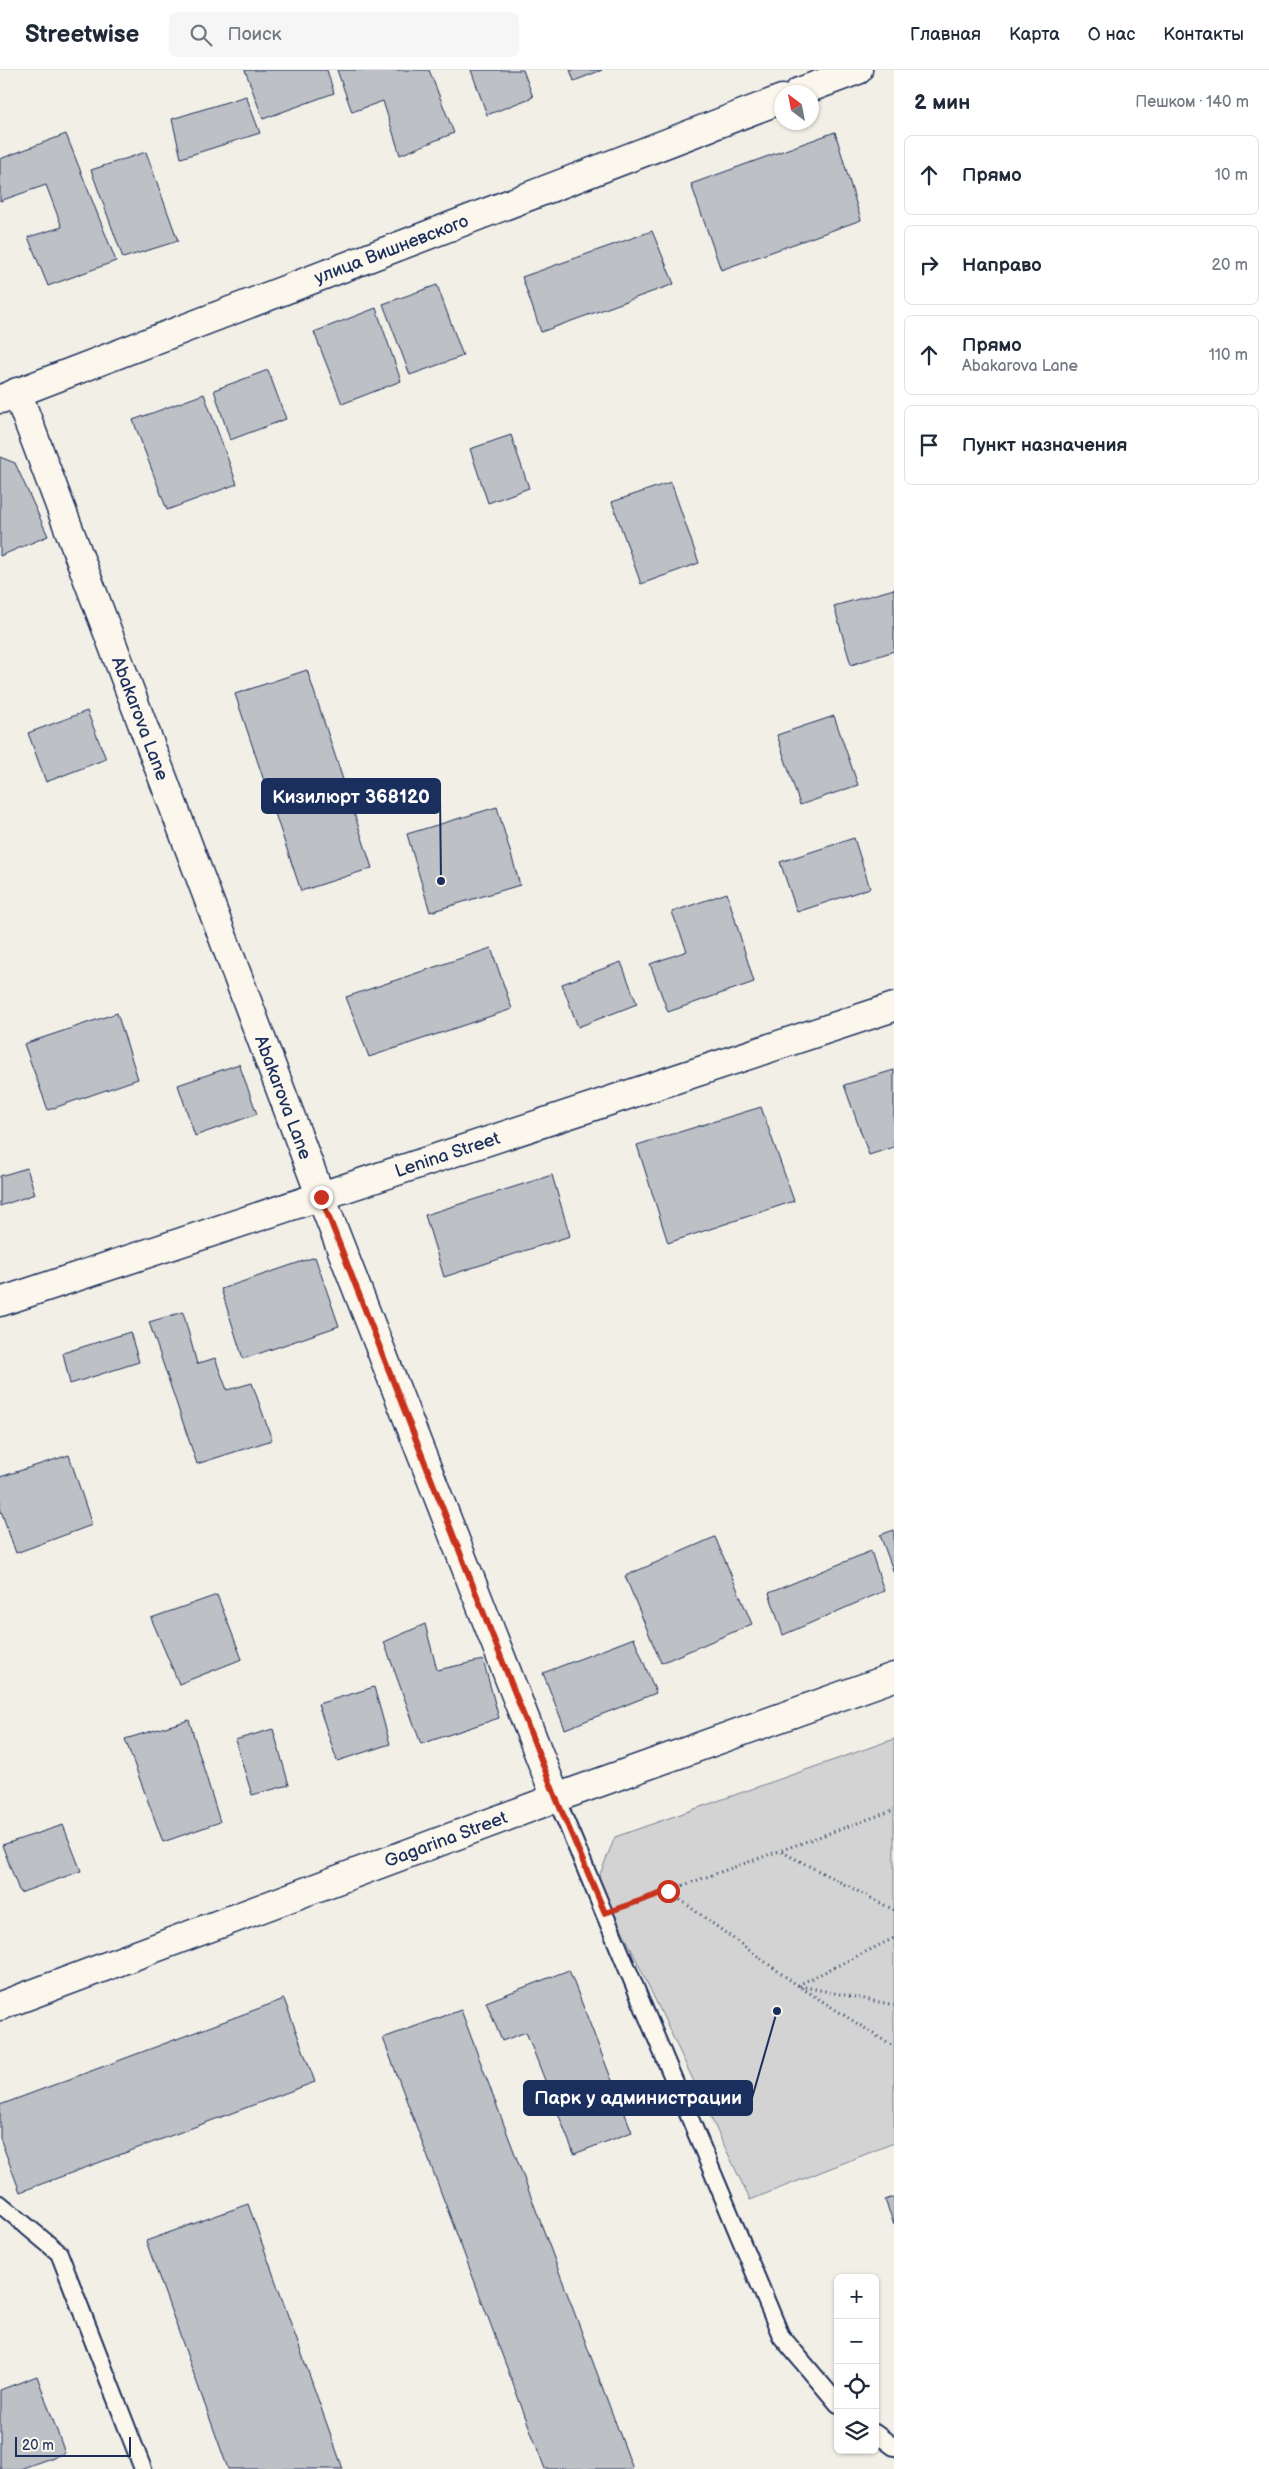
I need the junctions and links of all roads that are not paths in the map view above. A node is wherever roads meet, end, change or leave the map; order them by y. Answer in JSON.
{"nodes":[{"id":1,"x":858,"y":70,"type":"edge"},
{"id":2,"x":818,"y":85,"type":"edge"},
{"id":3,"x":774,"y":102,"type":"edge"},
{"id":4,"x":9,"y":396,"type":"edge"},
{"id":5,"x":894,"y":1007,"type":"edge"},
{"id":6,"x":321,"y":1197,"type":"junction"},
{"id":7,"x":0,"y":1302,"type":"edge"},
{"id":8,"x":894,"y":1677,"type":"edge"},
{"id":9,"x":556,"y":1798,"type":"junction"},
{"id":10,"x":0,"y":2006,"type":"edge"},
{"id":11,"x":0,"y":2204,"type":"edge"},
{"id":12,"x":834,"y":2399,"type":"edge"},
{"id":13,"x":879,"y":2436,"type":"edge"},
{"id":14,"x":894,"y":2446,"type":"edge"},
{"id":15,"x":143,"y":2469,"type":"edge"}],
"edges":[{"from":1,"to":2,"type":"street"},
{"from":3,"to":4,"type":"street","name":"улица Вишневского"},
{"from":4,"to":6,"type":"street","name":"Abakarova Lane"},
{"from":5,"to":6,"type":"street","name":"Lenina Street"},
{"from":6,"to":7,"type":"street","name":"Lenina Street"},
{"from":6,"to":9,"type":"street","name":"Abakarova Lane"},
{"from":8,"to":9,"type":"street","name":"Gagarina Street"},
{"from":9,"to":10,"type":"street","name":"Gagarina Street"},
{"from":9,"to":12,"type":"lane"},
{"from":11,"to":15,"type":"lane"},
{"from":13,"to":14,"type":"lane"}]}
